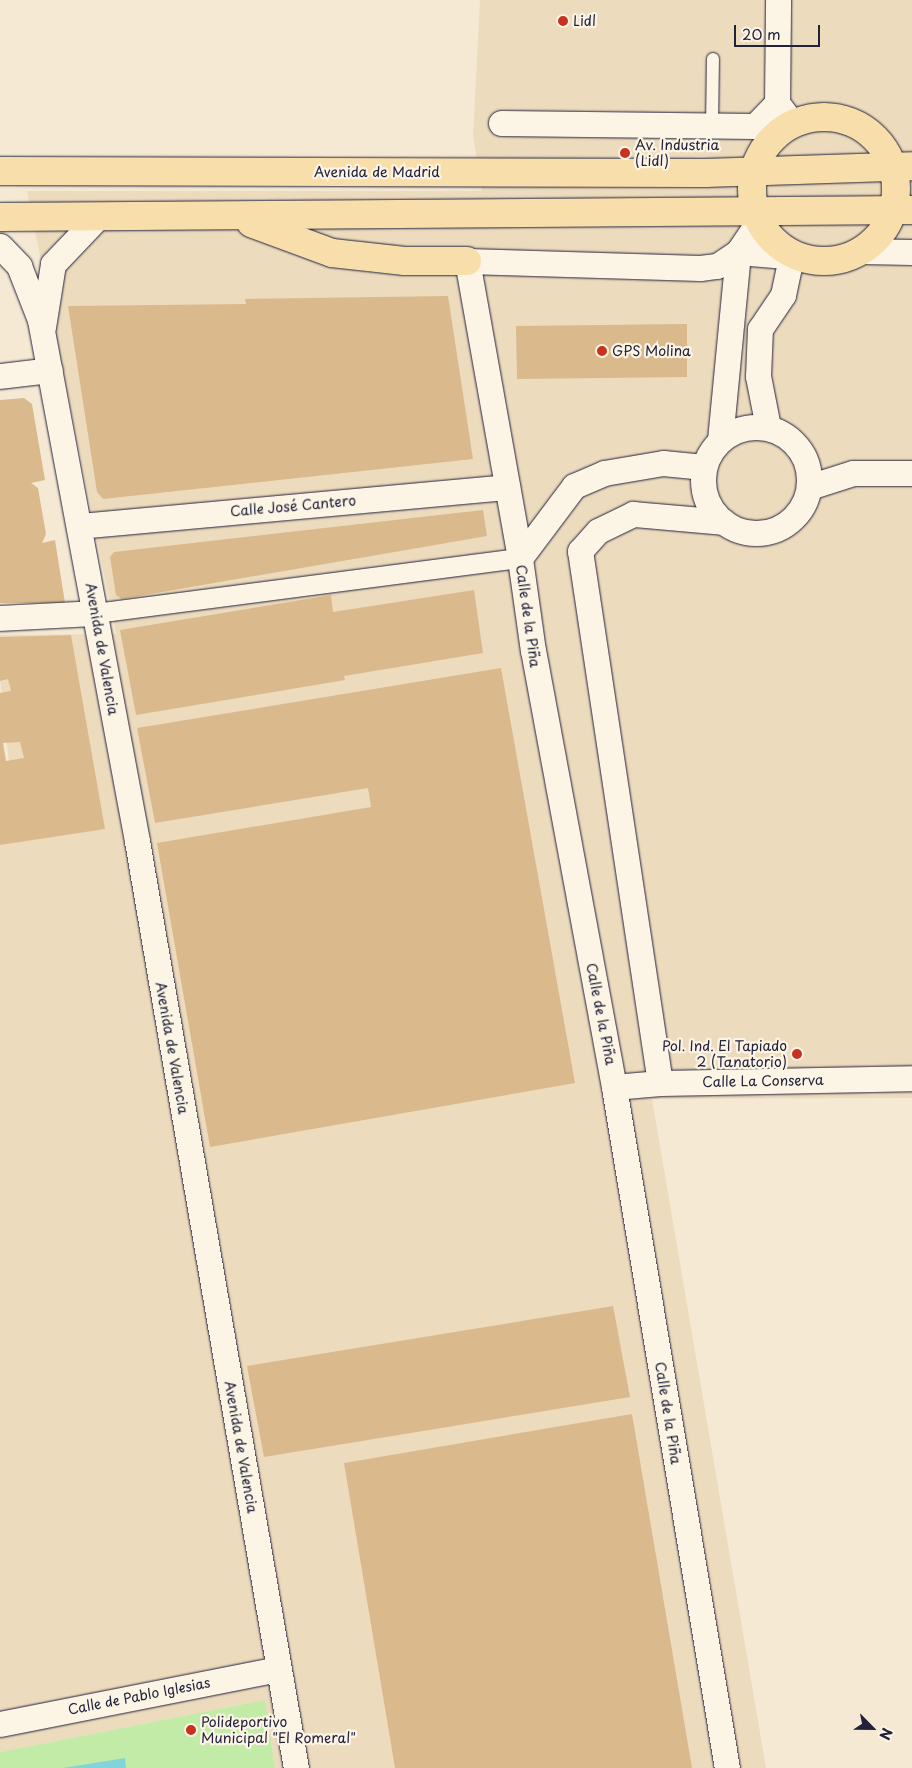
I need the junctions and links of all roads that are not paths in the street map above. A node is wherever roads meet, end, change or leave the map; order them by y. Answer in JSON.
{"nodes":[{"id":1,"x":778,"y":0,"type":"edge"},
{"id":2,"x":713,"y":59,"type":"dead end"},
{"id":3,"x":784,"y":113,"type":"junction"},
{"id":4,"x":501,"y":123,"type":"dead end"},
{"id":5,"x":712,"y":127,"type":"junction"},
{"id":6,"x":903,"y":167,"type":"edge"},
{"id":7,"x":0,"y":171,"type":"edge"},
{"id":8,"x":754,"y":172,"type":"junction"},
{"id":9,"x":903,"y":210,"type":"edge"},
{"id":10,"x":757,"y":215,"type":"junction"},
{"id":11,"x":0,"y":217,"type":"edge"},
{"id":12,"x":96,"y":218,"type":"junction"},
{"id":13,"x":235,"y":218,"type":"junction"},
{"id":14,"x":0,"y":246,"type":"edge"},
{"id":15,"x":738,"y":252,"type":"junction"},
{"id":16,"x":861,"y":252,"type":"junction"},
{"id":17,"x":912,"y":252,"type":"edge"},
{"id":18,"x":798,"y":256,"type":"junction"},
{"id":19,"x":467,"y":261,"type":"junction"},
{"id":20,"x":41,"y":325,"type":"junction"},
{"id":21,"x":50,"y":370,"type":"junction"},
{"id":22,"x":0,"y":376,"type":"edge"},
{"id":23,"x":768,"y":427,"type":"junction"},
{"id":24,"x":720,"y":440,"type":"junction"},
{"id":25,"x":704,"y":467,"type":"junction"},
{"id":26,"x":912,"y":473,"type":"edge"},
{"id":27,"x":507,"y":487,"type":"junction"},
{"id":28,"x":809,"y":487,"type":"junction"},
{"id":29,"x":724,"y":522,"type":"junction"},
{"id":30,"x":79,"y":526,"type":"junction"},
{"id":31,"x":520,"y":558,"type":"junction"},
{"id":32,"x":95,"y":613,"type":"junction"},
{"id":33,"x":0,"y":618,"type":"edge"},
{"id":34,"x":912,"y":1078,"type":"edge"},
{"id":35,"x":660,"y":1083,"type":"junction"},
{"id":36,"x":614,"y":1087,"type":"junction"},
{"id":37,"x":279,"y":1669,"type":"junction"},
{"id":38,"x":0,"y":1724,"type":"edge"},
{"id":39,"x":296,"y":1768,"type":"edge"},
{"id":40,"x":727,"y":1768,"type":"edge"}],
"edges":[{"from":1,"to":3,"type":"street"},
{"from":2,"to":5,"type":"lane"},
{"from":3,"to":5,"type":"street"},
{"from":3,"to":6,"type":"main road"},
{"from":3,"to":8,"type":"main road"},
{"from":4,"to":5,"type":"street"},
{"from":6,"to":8,"type":"main road","name":"Avenida de Madrid"},
{"from":6,"to":9,"type":"main road"},
{"from":7,"to":8,"type":"main road","name":"Avenida de Madrid"},
{"from":8,"to":10,"type":"main road"},
{"from":9,"to":10,"type":"main road"},
{"from":9,"to":16,"type":"main road"},
{"from":10,"to":13,"type":"main road"},
{"from":10,"to":15,"type":"street"},
{"from":10,"to":18,"type":"main road"},
{"from":11,"to":12,"type":"main road"},
{"from":12,"to":13,"type":"main road"},
{"from":12,"to":20,"type":"street","name":"Avenida de Valencia"},
{"from":13,"to":19,"type":"main road"},
{"from":14,"to":20,"type":"street","name":"Avenida de Valencia"},
{"from":15,"to":18,"type":"street"},
{"from":15,"to":19,"type":"street"},
{"from":15,"to":24,"type":"street"},
{"from":16,"to":17,"type":"street"},
{"from":16,"to":18,"type":"main road"},
{"from":18,"to":23,"type":"street"},
{"from":19,"to":27,"type":"street","name":"Calle de la Piña"},
{"from":20,"to":21,"type":"street","name":"Avenida de Valencia"},
{"from":21,"to":22,"type":"street"},
{"from":21,"to":30,"type":"street","name":"Avenida de Valencia"},
{"from":23,"to":24,"type":"street"},
{"from":23,"to":28,"type":"street"},
{"from":24,"to":25,"type":"street"},
{"from":25,"to":29,"type":"street"},
{"from":25,"to":31,"type":"street"},
{"from":26,"to":28,"type":"street"},
{"from":27,"to":30,"type":"street","name":"Calle José Cantero"},
{"from":27,"to":31,"type":"street","name":"Calle de la Piña"},
{"from":28,"to":29,"type":"street"},
{"from":29,"to":35,"type":"street"},
{"from":30,"to":32,"type":"street","name":"Avenida de Valencia"},
{"from":31,"to":32,"type":"street"},
{"from":31,"to":36,"type":"street","name":"Calle de la Piña"},
{"from":32,"to":33,"type":"street"},
{"from":32,"to":37,"type":"street","name":"Avenida de Valencia"},
{"from":34,"to":35,"type":"street","name":"Calle La Conserva"},
{"from":35,"to":36,"type":"street","name":"Calle La Conserva"},
{"from":36,"to":40,"type":"street","name":"Calle de la Piña"},
{"from":37,"to":38,"type":"street","name":"Calle de Pablo Iglesias"},
{"from":37,"to":39,"type":"street","name":"Avenida de Valencia"}]}
